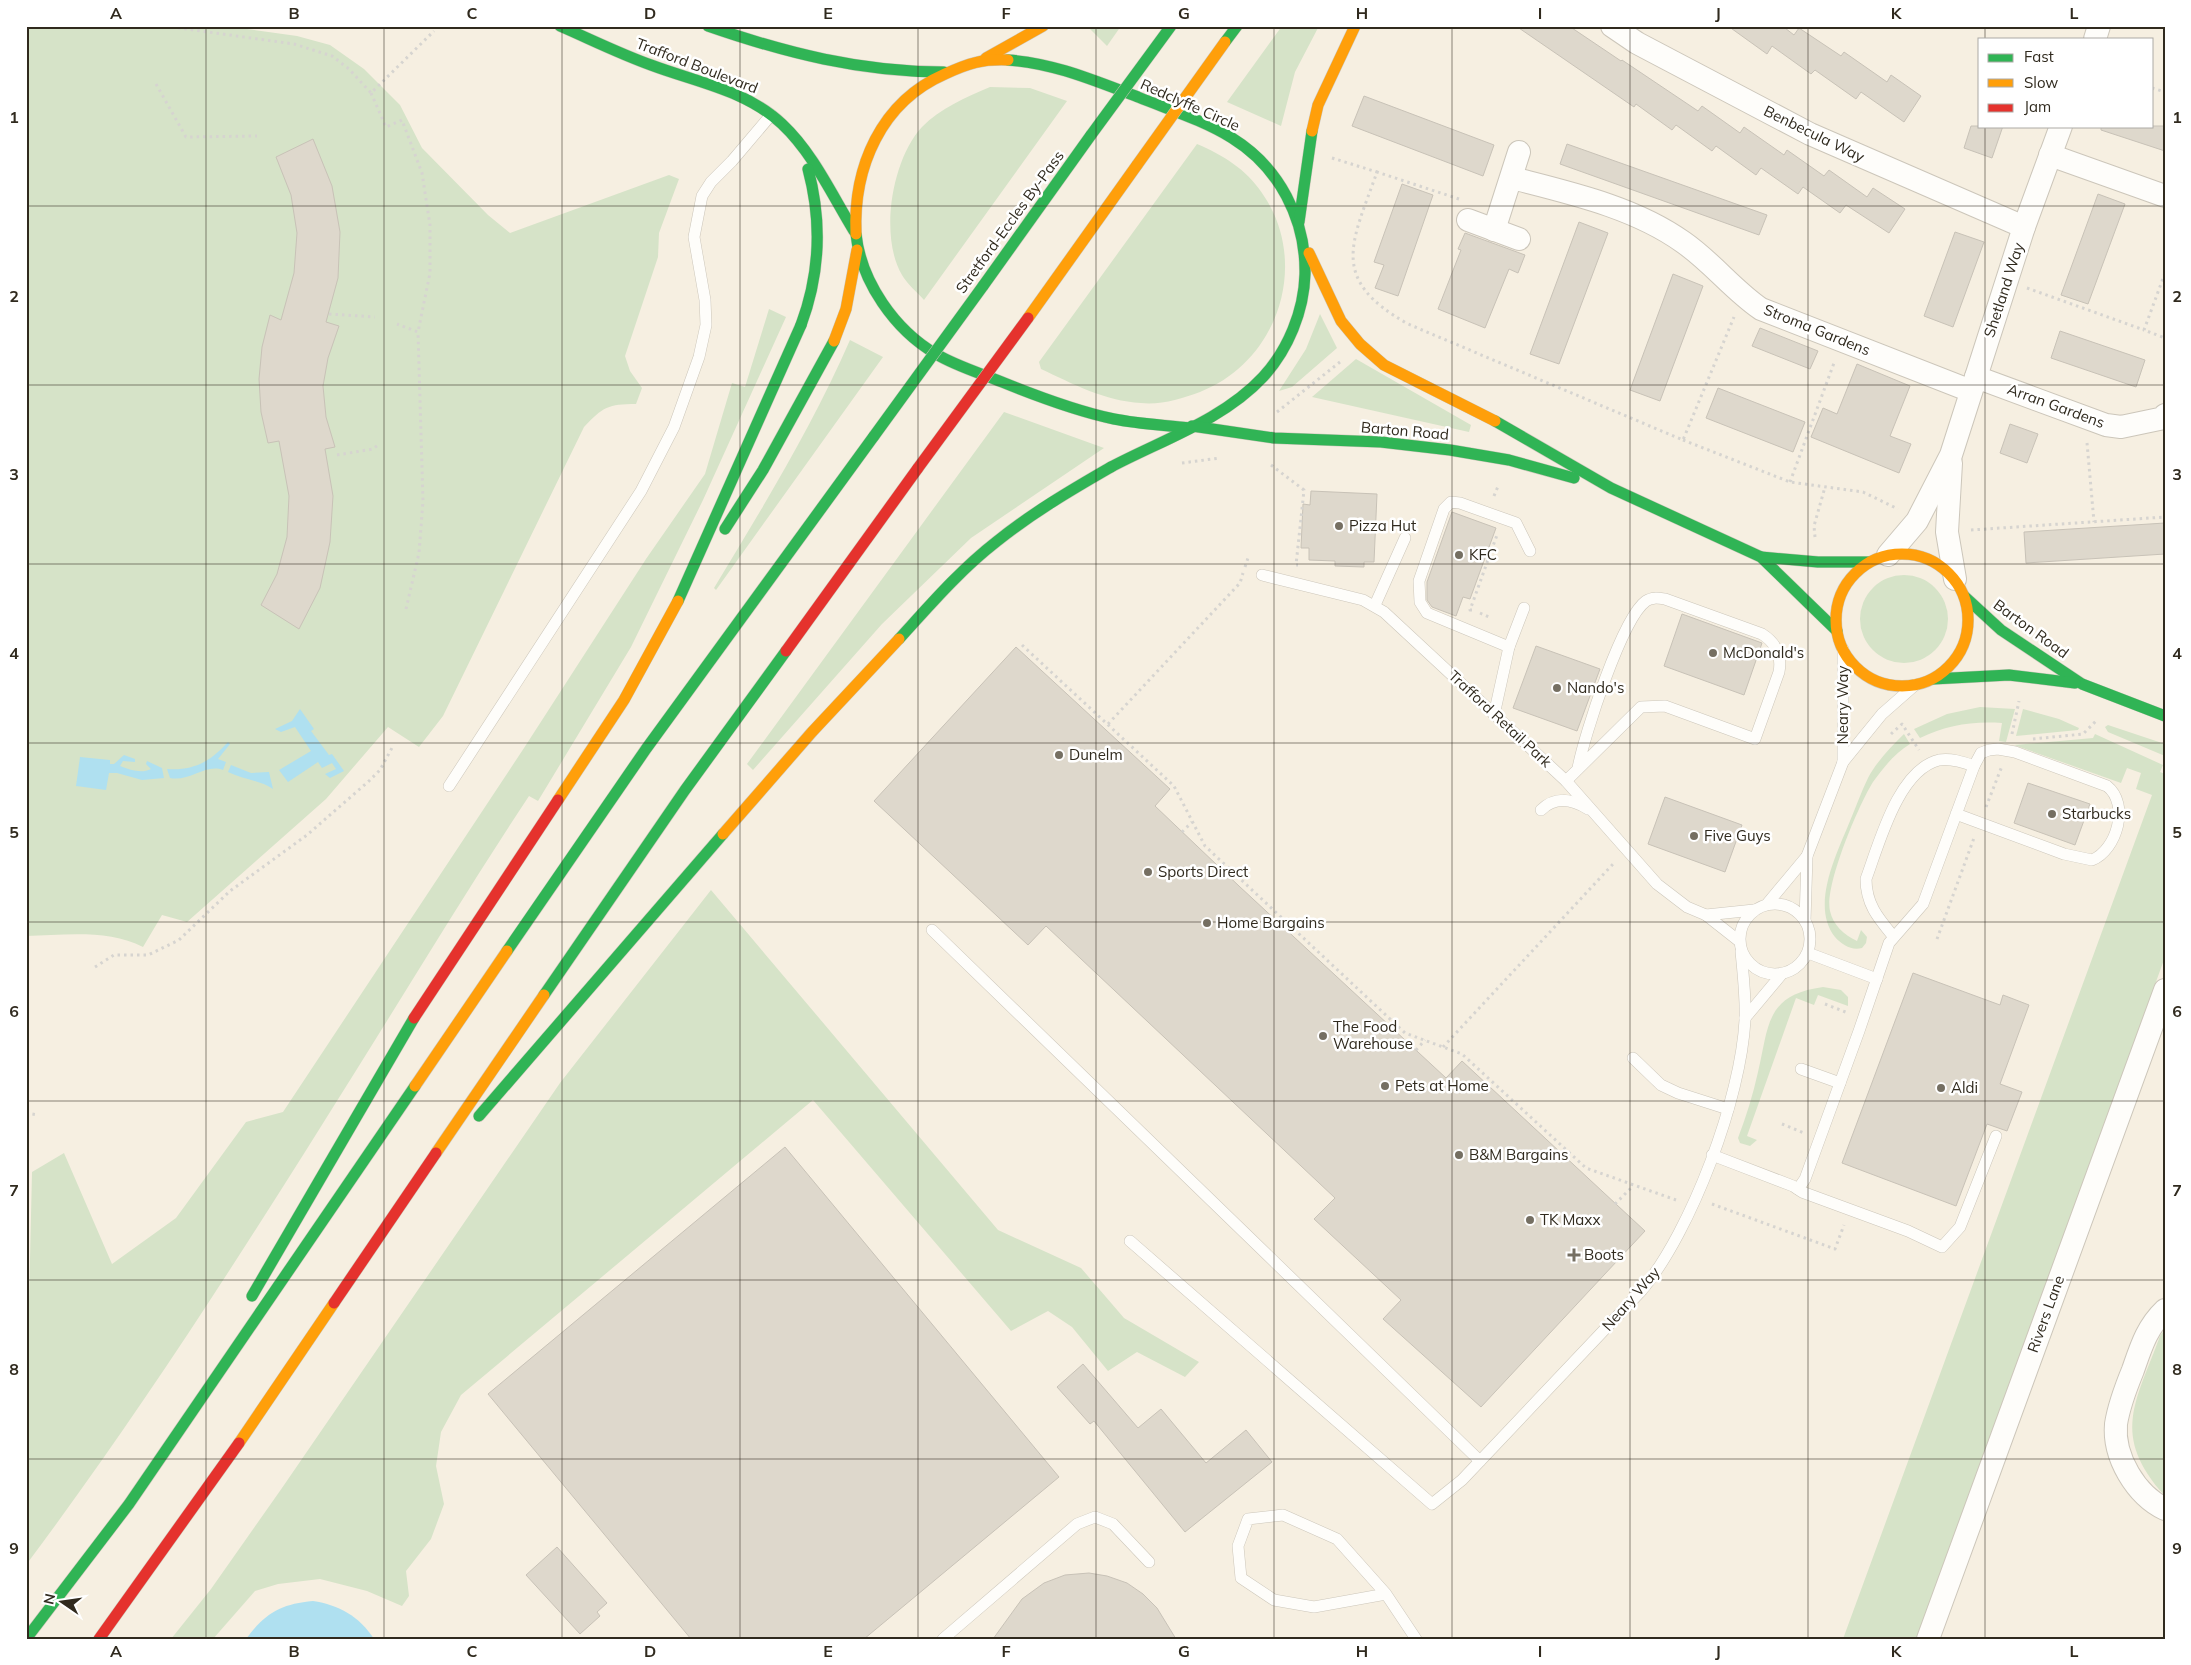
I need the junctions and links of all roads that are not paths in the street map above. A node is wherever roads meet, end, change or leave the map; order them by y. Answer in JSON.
{"nodes":[{"id":1,"x":560,"y":26,"type":"edge"},
{"id":2,"x":708,"y":26,"type":"edge"},
{"id":3,"x":1044,"y":26,"type":"edge"},
{"id":4,"x":1171,"y":26,"type":"edge"},
{"id":5,"x":1236,"y":26,"type":"edge"},
{"id":6,"x":1355,"y":26,"type":"edge"},
{"id":7,"x":1612,"y":26,"type":"edge"},
{"id":8,"x":2099,"y":26,"type":"edge"},
{"id":9,"x":2094,"y":38,"type":"edge"},
{"id":10,"x":985,"y":59,"type":"junction"},
{"id":11,"x":948,"y":72,"type":"junction"},
{"id":12,"x":771,"y":114,"type":"junction"},
{"id":13,"x":2060,"y":128,"type":"edge"},
{"id":14,"x":798,"y":141,"type":"junction"},
{"id":15,"x":1519,"y":152,"type":"dead end"},
{"id":16,"x":2050,"y":155,"type":"junction"},
{"id":17,"x":1512,"y":178,"type":"junction"},
{"id":18,"x":2165,"y":196,"type":"edge"},
{"id":19,"x":1465,"y":210,"type":"road end"},
{"id":20,"x":1299,"y":222,"type":"junction"},
{"id":21,"x":2024,"y":228,"type":"junction"},
{"id":22,"x":1494,"y":230,"type":"junction"},
{"id":23,"x":854,"y":231,"type":"junction"},
{"id":24,"x":1519,"y":239,"type":"dead end"},
{"id":25,"x":1305,"y":243,"type":"junction"},
{"id":26,"x":857,"y":250,"type":"junction"},
{"id":27,"x":1974,"y":384,"type":"junction"},
{"id":28,"x":2165,"y":415,"type":"edge"},
{"id":29,"x":1191,"y":427,"type":"junction"},
{"id":30,"x":1951,"y":455,"type":"junction"},
{"id":31,"x":1611,"y":488,"type":"junction"},
{"id":32,"x":1405,"y":538,"type":"dead end"},
{"id":33,"x":1530,"y":551,"type":"dead end"},
{"id":34,"x":1760,"y":557,"type":"junction"},
{"id":35,"x":1878,"y":559,"type":"junction"},
{"id":36,"x":1262,"y":575,"type":"dead end"},
{"id":37,"x":1959,"y":588,"type":"junction"},
{"id":38,"x":680,"y":597,"type":"junction"},
{"id":39,"x":1375,"y":605,"type":"junction"},
{"id":40,"x":1524,"y":608,"type":"dead end"},
{"id":41,"x":1837,"y":632,"type":"junction"},
{"id":42,"x":1509,"y":647,"type":"junction"},
{"id":43,"x":1842,"y":649,"type":"junction"},
{"id":44,"x":1933,"y":679,"type":"junction"},
{"id":45,"x":2082,"y":684,"type":"junction"},
{"id":46,"x":1915,"y":685,"type":"junction"},
{"id":47,"x":1494,"y":715,"type":"junction"},
{"id":48,"x":2165,"y":716,"type":"edge"},
{"id":49,"x":1843,"y":762,"type":"junction"},
{"id":50,"x":1974,"y":766,"type":"junction"},
{"id":51,"x":1578,"y":768,"type":"junction"},
{"id":52,"x":1566,"y":781,"type":"junction"},
{"id":53,"x":449,"y":786,"type":"dead end"},
{"id":54,"x":1541,"y":810,"type":"dead end"},
{"id":55,"x":1594,"y":812,"type":"junction"},
{"id":56,"x":1956,"y":814,"type":"junction"},
{"id":57,"x":1807,"y":856,"type":"junction"},
{"id":58,"x":1766,"y":904,"type":"junction"},
{"id":59,"x":1754,"y":910,"type":"junction"},
{"id":60,"x":1706,"y":915,"type":"junction"},
{"id":61,"x":1805,"y":920,"type":"junction"},
{"id":62,"x":932,"y":930,"type":"dead end"},
{"id":63,"x":1893,"y":936,"type":"junction"},
{"id":64,"x":1740,"y":946,"type":"junction"},
{"id":65,"x":1808,"y":953,"type":"junction"},
{"id":66,"x":1781,"y":975,"type":"junction"},
{"id":67,"x":1877,"y":979,"type":"junction"},
{"id":68,"x":2165,"y":990,"type":"edge"},
{"id":69,"x":1745,"y":1018,"type":"junction"},
{"id":70,"x":1633,"y":1058,"type":"dead end"},
{"id":71,"x":1801,"y":1069,"type":"dead end"},
{"id":72,"x":1840,"y":1083,"type":"junction"},
{"id":73,"x":1728,"y":1109,"type":"junction"},
{"id":74,"x":474,"y":1122,"type":"dead end"},
{"id":75,"x":1996,"y":1136,"type":"dead end"},
{"id":76,"x":461,"y":1137,"type":"dead end"},
{"id":77,"x":1712,"y":1155,"type":"junction"},
{"id":78,"x":1798,"y":1188,"type":"junction"},
{"id":79,"x":390,"y":1219,"type":"junction"},
{"id":80,"x":1130,"y":1241,"type":"dead end"},
{"id":81,"x":246,"y":1306,"type":"dead end"},
{"id":82,"x":2165,"y":1310,"type":"edge"},
{"id":83,"x":220,"y":1349,"type":"dead end"},
{"id":84,"x":1480,"y":1461,"type":"junction"},
{"id":85,"x":129,"y":1504,"type":"junction"},
{"id":86,"x":2165,"y":1509,"type":"edge"},
{"id":87,"x":1149,"y":1562,"type":"dead end"},
{"id":88,"x":1386,"y":1594,"type":"junction"},
{"id":89,"x":26,"y":1639,"type":"edge"},
{"id":90,"x":99,"y":1639,"type":"edge"},
{"id":91,"x":943,"y":1639,"type":"edge"},
{"id":92,"x":1416,"y":1639,"type":"edge"},
{"id":93,"x":1928,"y":1639,"type":"edge"}],
"edges":[{"from":1,"to":12,"type":"main road","name":"Trafford Boulevard"},
{"from":2,"to":11,"type":"main road"},
{"from":3,"to":10,"type":"main road"},
{"from":4,"to":85,"type":"main road","name":"Stretford-Eccles By-Pass","bridge":true},
{"from":5,"to":79,"type":"main road","bridge":true},
{"from":6,"to":20,"type":"main road"},
{"from":7,"to":21,"type":"street","name":"Benbecula Way"},
{"from":8,"to":9,"type":"street"},
{"from":10,"to":11,"type":"main road","name":"Redclyffe Circle"},
{"from":10,"to":20,"type":"main road","name":"Redclyffe Circle"},
{"from":11,"to":23,"type":"main road","name":"Redclyffe Circle"},
{"from":12,"to":14,"type":"main road","name":"Trafford Boulevard"},
{"from":12,"to":53,"type":"lane"},
{"from":13,"to":16,"type":"street","name":"Shetland Way"},
{"from":14,"to":23,"type":"main road","name":"Trafford Boulevard"},
{"from":14,"to":38,"type":"main road"},
{"from":15,"to":17,"type":"street"},
{"from":16,"to":18,"type":"street"},
{"from":16,"to":21,"type":"street","name":"Shetland Way"},
{"from":17,"to":22,"type":"street"},
{"from":17,"to":27,"type":"street","name":"Stroma Gardens"},
{"from":19,"to":22,"type":"street"},
{"from":20,"to":25,"type":"main road","name":"Redclyffe Circle"},
{"from":21,"to":27,"type":"street","name":"Shetland Way"},
{"from":22,"to":24,"type":"street"},
{"from":23,"to":26,"type":"main road","name":"Redclyffe Circle"},
{"from":25,"to":29,"type":"main road","name":"Redclyffe Circle"},
{"from":25,"to":31,"type":"main road","name":"Barton Road"},
{"from":26,"to":29,"type":"main road","name":"Redclyffe Circle"},
{"from":26,"to":38,"type":"main road"},
{"from":27,"to":28,"type":"street","name":"Arran Gardens"},
{"from":27,"to":30,"type":"street","name":"Shetland Way"},
{"from":29,"to":31,"type":"main road","name":"Barton Road"},
{"from":29,"to":74,"type":"main road"},
{"from":30,"to":35,"type":"street","name":"Shetland Way"},
{"from":30,"to":37,"type":"street","name":"Shetland Way"},
{"from":31,"to":34,"type":"main road","name":"Barton Road"},
{"from":32,"to":39,"type":"lane"},
{"from":33,"to":42,"type":"lane"},
{"from":34,"to":35,"type":"main road","name":"Barton Road"},
{"from":34,"to":41,"type":"main road","name":"Barton Road"},
{"from":35,"to":37,"type":"main road"},
{"from":35,"to":41,"type":"main road"},
{"from":36,"to":39,"type":"lane","name":"Trafford Retail Park"},
{"from":37,"to":44,"type":"main road"},
{"from":37,"to":45,"type":"main road","name":"Barton Road"},
{"from":38,"to":81,"type":"main road"},
{"from":39,"to":47,"type":"lane","name":"Trafford Retail Park"},
{"from":40,"to":42,"type":"lane"},
{"from":41,"to":43,"type":"main road"},
{"from":42,"to":47,"type":"lane"},
{"from":43,"to":46,"type":"main road"},
{"from":43,"to":49,"type":"lane","name":"Neary Way"},
{"from":44,"to":45,"type":"main road","name":"Barton Road"},
{"from":44,"to":46,"type":"main road"},
{"from":45,"to":48,"type":"main road","name":"Barton Road"},
{"from":46,"to":49,"type":"lane","name":"Neary Way"},
{"from":47,"to":52,"type":"lane","name":"Trafford Retail Park"},
{"from":49,"to":57,"type":"lane","name":"Neary Way"},
{"from":50,"to":56,"type":"lane"},
{"from":50,"to":56,"type":"lane"},
{"from":50,"to":63,"type":"lane"},
{"from":51,"to":51,"type":"lane"},
{"from":51,"to":52,"type":"lane"},
{"from":52,"to":55,"type":"lane","name":"Trafford Retail Park"},
{"from":54,"to":55,"type":"lane"},
{"from":55,"to":60,"type":"lane","name":"Trafford Retail Park"},
{"from":56,"to":63,"type":"lane"},
{"from":57,"to":58,"type":"lane","name":"Neary Way"},
{"from":57,"to":61,"type":"lane","name":"Neary Way"},
{"from":58,"to":59,"type":"lane"},
{"from":58,"to":61,"type":"lane"},
{"from":59,"to":60,"type":"lane"},
{"from":59,"to":64,"type":"lane"},
{"from":60,"to":64,"type":"lane","name":"Trafford Retail Park"},
{"from":61,"to":65,"type":"lane"},
{"from":62,"to":84,"type":"lane"},
{"from":63,"to":67,"type":"lane"},
{"from":64,"to":66,"type":"lane"},
{"from":64,"to":69,"type":"lane","name":"Neary Way"},
{"from":65,"to":66,"type":"lane"},
{"from":65,"to":67,"type":"lane"},
{"from":66,"to":69,"type":"lane"},
{"from":67,"to":72,"type":"lane"},
{"from":68,"to":93,"type":"street","name":"Rivers Lane"},
{"from":69,"to":73,"type":"lane","name":"Neary Way"},
{"from":70,"to":73,"type":"lane"},
{"from":71,"to":72,"type":"lane"},
{"from":72,"to":78,"type":"lane"},
{"from":73,"to":77,"type":"lane","name":"Neary Way"},
{"from":75,"to":78,"type":"lane"},
{"from":76,"to":79,"type":"main road"},
{"from":77,"to":78,"type":"lane"},
{"from":77,"to":84,"type":"lane","name":"Neary Way"},
{"from":79,"to":90,"type":"main road"},
{"from":80,"to":84,"type":"lane","name":"Neary Way"},
{"from":82,"to":86,"type":"street"},
{"from":83,"to":85,"type":"main road"},
{"from":85,"to":89,"type":"main road"},
{"from":87,"to":91,"type":"lane"},
{"from":88,"to":88,"type":"lane"},
{"from":88,"to":92,"type":"lane"}]}
